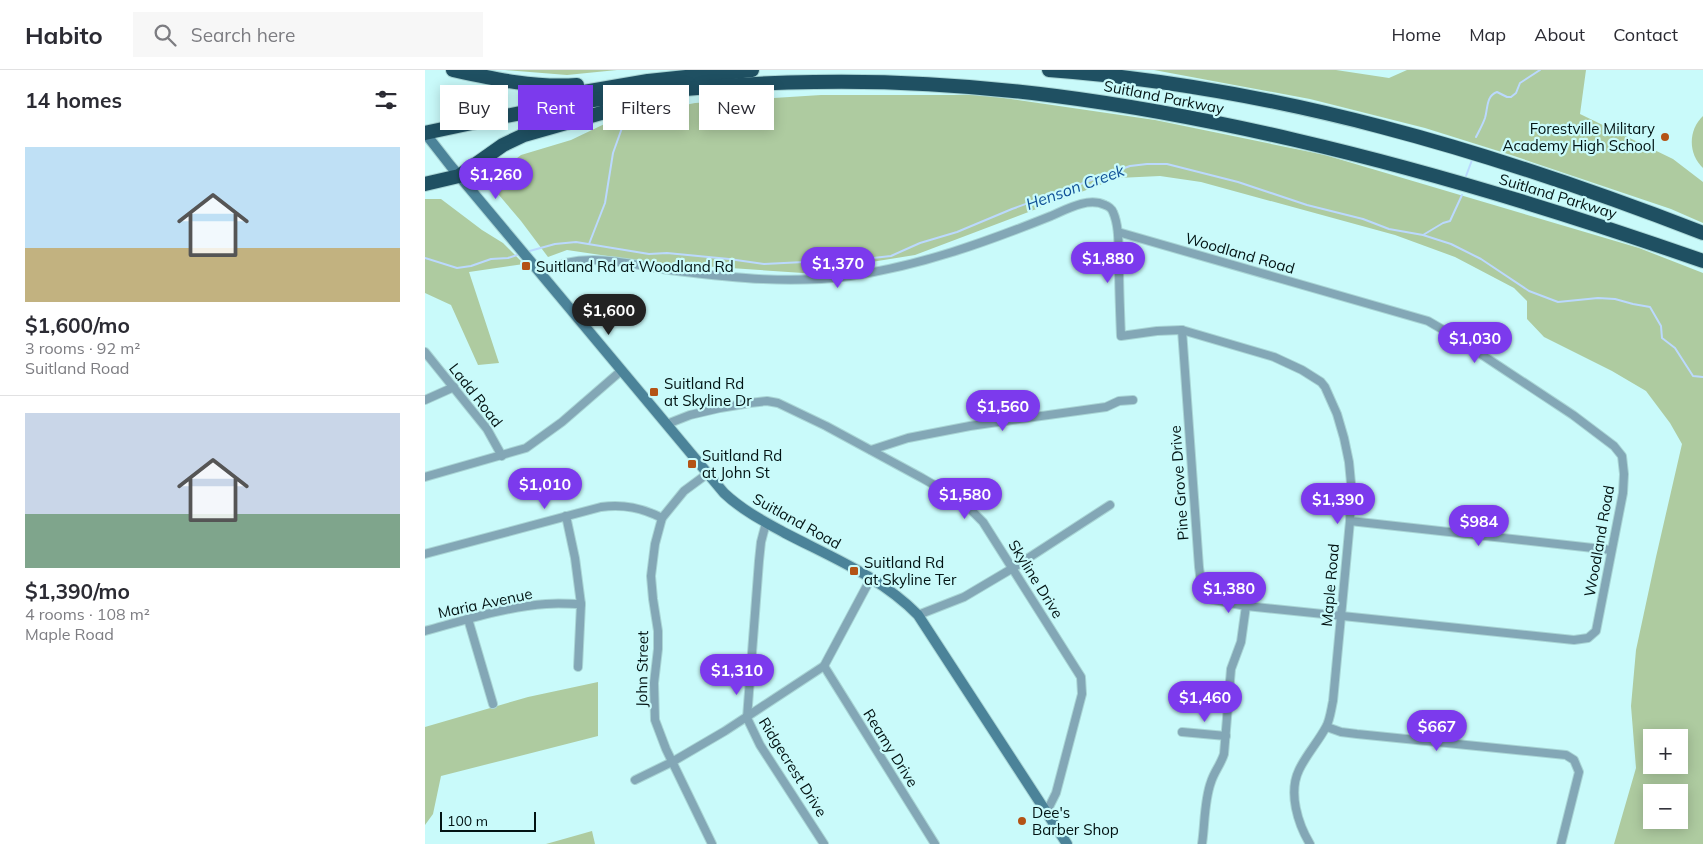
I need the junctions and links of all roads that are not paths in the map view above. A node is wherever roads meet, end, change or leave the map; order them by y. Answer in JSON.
{"nodes":[{"id":1,"x":453,"y":70,"type":"edge"},
{"id":2,"x":752,"y":70,"type":"edge"},
{"id":3,"x":1049,"y":70,"type":"edge"},
{"id":4,"x":665,"y":79,"type":"junction"},
{"id":5,"x":752,"y":85,"type":"edge"},
{"id":6,"x":699,"y":88,"type":"edge"},
{"id":7,"x":699,"y":92,"type":"edge"},
{"id":8,"x":508,"y":109,"type":"edge"},
{"id":9,"x":508,"y":114,"type":"edge"},
{"id":10,"x":425,"y":124,"type":"edge"},
{"id":11,"x":440,"y":124,"type":"edge"},
{"id":12,"x":440,"y":127,"type":"edge"},
{"id":13,"x":425,"y":133,"type":"edge"},
{"id":14,"x":459,"y":176,"type":"junction"},
{"id":15,"x":425,"y":184,"type":"edge"},
{"id":16,"x":1118,"y":232,"type":"junction"},
{"id":17,"x":1703,"y":233,"type":"edge"},
{"id":18,"x":1703,"y":261,"type":"edge"},
{"id":19,"x":540,"y":272,"type":"junction"},
{"id":20,"x":1182,"y":330,"type":"junction"},
{"id":21,"x":425,"y":352,"type":"edge"},
{"id":22,"x":622,"y":370,"type":"junction"},
{"id":23,"x":454,"y":387,"type":"junction"},
{"id":24,"x":425,"y":400,"type":"edge"},
{"id":25,"x":1133,"y":400,"type":"dead end"},
{"id":26,"x":667,"y":424,"type":"junction"},
{"id":27,"x":871,"y":450,"type":"junction"},
{"id":28,"x":501,"y":456,"type":"junction"},
{"id":29,"x":707,"y":474,"type":"junction"},
{"id":30,"x":425,"y":477,"type":"edge"},
{"id":31,"x":1109,"y":505,"type":"dead end"},
{"id":32,"x":566,"y":516,"type":"junction"},
{"id":33,"x":662,"y":518,"type":"junction"},
{"id":34,"x":1350,"y":521,"type":"junction"},
{"id":35,"x":766,"y":523,"type":"junction"},
{"id":36,"x":1611,"y":550,"type":"junction"},
{"id":37,"x":425,"y":554,"type":"edge"},
{"id":38,"x":1013,"y":568,"type":"junction"},
{"id":39,"x":871,"y":578,"type":"junction"},
{"id":40,"x":581,"y":604,"type":"junction"},
{"id":41,"x":1246,"y":606,"type":"junction"},
{"id":42,"x":918,"y":615,"type":"junction"},
{"id":43,"x":1340,"y":615,"type":"junction"},
{"id":44,"x":469,"y":619,"type":"junction"},
{"id":45,"x":425,"y":630,"type":"edge"},
{"id":46,"x":1538,"y":636,"type":"joint"},
{"id":47,"x":824,"y":666,"type":"junction"},
{"id":48,"x":578,"y":667,"type":"dead end"},
{"id":49,"x":493,"y":704,"type":"dead end"},
{"id":50,"x":747,"y":718,"type":"junction"},
{"id":51,"x":1327,"y":727,"type":"junction"},
{"id":52,"x":1182,"y":732,"type":"dead end"},
{"id":53,"x":1225,"y":736,"type":"junction"},
{"id":54,"x":673,"y":762,"type":"junction"},
{"id":55,"x":635,"y":780,"type":"dead end"},
{"id":56,"x":1046,"y":813,"type":"junction"},
{"id":57,"x":712,"y":844,"type":"edge"},
{"id":58,"x":824,"y":844,"type":"edge"},
{"id":59,"x":935,"y":844,"type":"edge"},
{"id":60,"x":1067,"y":844,"type":"edge"},
{"id":61,"x":1202,"y":844,"type":"edge"},
{"id":62,"x":1310,"y":844,"type":"edge"},
{"id":63,"x":1561,"y":844,"type":"edge"}],
"edges":[{"from":1,"to":4,"type":"highway"},
{"from":2,"to":4,"type":"highway","name":"Suitland Parkway"},
{"from":3,"to":17,"type":"highway","name":"Suitland Parkway"},
{"from":4,"to":8,"type":"highway","name":"Suitland Parkway"},
{"from":5,"to":18,"type":"highway","name":"Suitland Parkway"},
{"from":6,"to":9,"type":"highway","name":"Suitland Parkway"},
{"from":7,"to":14,"type":"highway"},
{"from":10,"to":11,"type":"highway","name":"Suitland Parkway"},
{"from":12,"to":13,"type":"highway","name":"Suitland Parkway"},
{"from":13,"to":14,"type":"main road","name":"Suitland Road"},
{"from":14,"to":15,"type":"highway"},
{"from":14,"to":19,"type":"main road","name":"Suitland Road"},
{"from":16,"to":19,"type":"street"},
{"from":16,"to":20,"type":"street","name":"Maple Road"},
{"from":16,"to":36,"type":"street","name":"Woodland Road"},
{"from":19,"to":22,"type":"main road","name":"Suitland Road"},
{"from":20,"to":34,"type":"street","name":"Maple Road"},
{"from":20,"to":41,"type":"street","name":"Pine Grove Drive"},
{"from":21,"to":23,"type":"street","name":"Ladd Road"},
{"from":22,"to":26,"type":"main road","name":"Suitland Road"},
{"from":22,"to":28,"type":"street"},
{"from":23,"to":24,"type":"street"},
{"from":23,"to":28,"type":"street","name":"Ladd Road"},
{"from":25,"to":27,"type":"street"},
{"from":26,"to":27,"type":"street","name":"Skyline Drive"},
{"from":26,"to":29,"type":"main road","name":"Suitland Road"},
{"from":27,"to":38,"type":"street","name":"Skyline Drive"},
{"from":28,"to":30,"type":"street"},
{"from":29,"to":33,"type":"street","name":"John Street"},
{"from":29,"to":35,"type":"main road","name":"Suitland Road"},
{"from":31,"to":38,"type":"street"},
{"from":32,"to":33,"type":"street"},
{"from":32,"to":37,"type":"street"},
{"from":32,"to":40,"type":"street"},
{"from":33,"to":54,"type":"street","name":"John Street"},
{"from":34,"to":36,"type":"street"},
{"from":34,"to":43,"type":"street","name":"Maple Road"},
{"from":35,"to":39,"type":"main road","name":"Suitland Road"},
{"from":35,"to":50,"type":"street","name":"Ridgecrest Drive"},
{"from":36,"to":46,"type":"street","name":"Woodland Road"},
{"from":38,"to":42,"type":"street"},
{"from":38,"to":56,"type":"street","name":"Skyline Drive"},
{"from":39,"to":42,"type":"main road","name":"Suitland Road"},
{"from":39,"to":47,"type":"street"},
{"from":40,"to":44,"type":"street","name":"Maria Avenue"},
{"from":40,"to":48,"type":"street"},
{"from":41,"to":43,"type":"street","name":"Pine Grove Drive"},
{"from":41,"to":53,"type":"street"},
{"from":42,"to":56,"type":"main road","name":"Suitland Road"},
{"from":43,"to":46,"type":"street","name":"Pine Grove Drive"},
{"from":43,"to":51,"type":"street","name":"Maple Road"},
{"from":44,"to":45,"type":"street","name":"Maria Avenue"},
{"from":44,"to":49,"type":"street"},
{"from":47,"to":50,"type":"street"},
{"from":47,"to":59,"type":"street","name":"Reamy Drive"},
{"from":50,"to":54,"type":"street"},
{"from":50,"to":58,"type":"street","name":"Ridgecrest Drive"},
{"from":51,"to":62,"type":"street","name":"Maple Road"},
{"from":51,"to":63,"type":"street"},
{"from":52,"to":53,"type":"street"},
{"from":53,"to":61,"type":"street"},
{"from":54,"to":55,"type":"street"},
{"from":54,"to":57,"type":"street","name":"John Street"},
{"from":56,"to":60,"type":"main road","name":"Suitland Road"}]}
